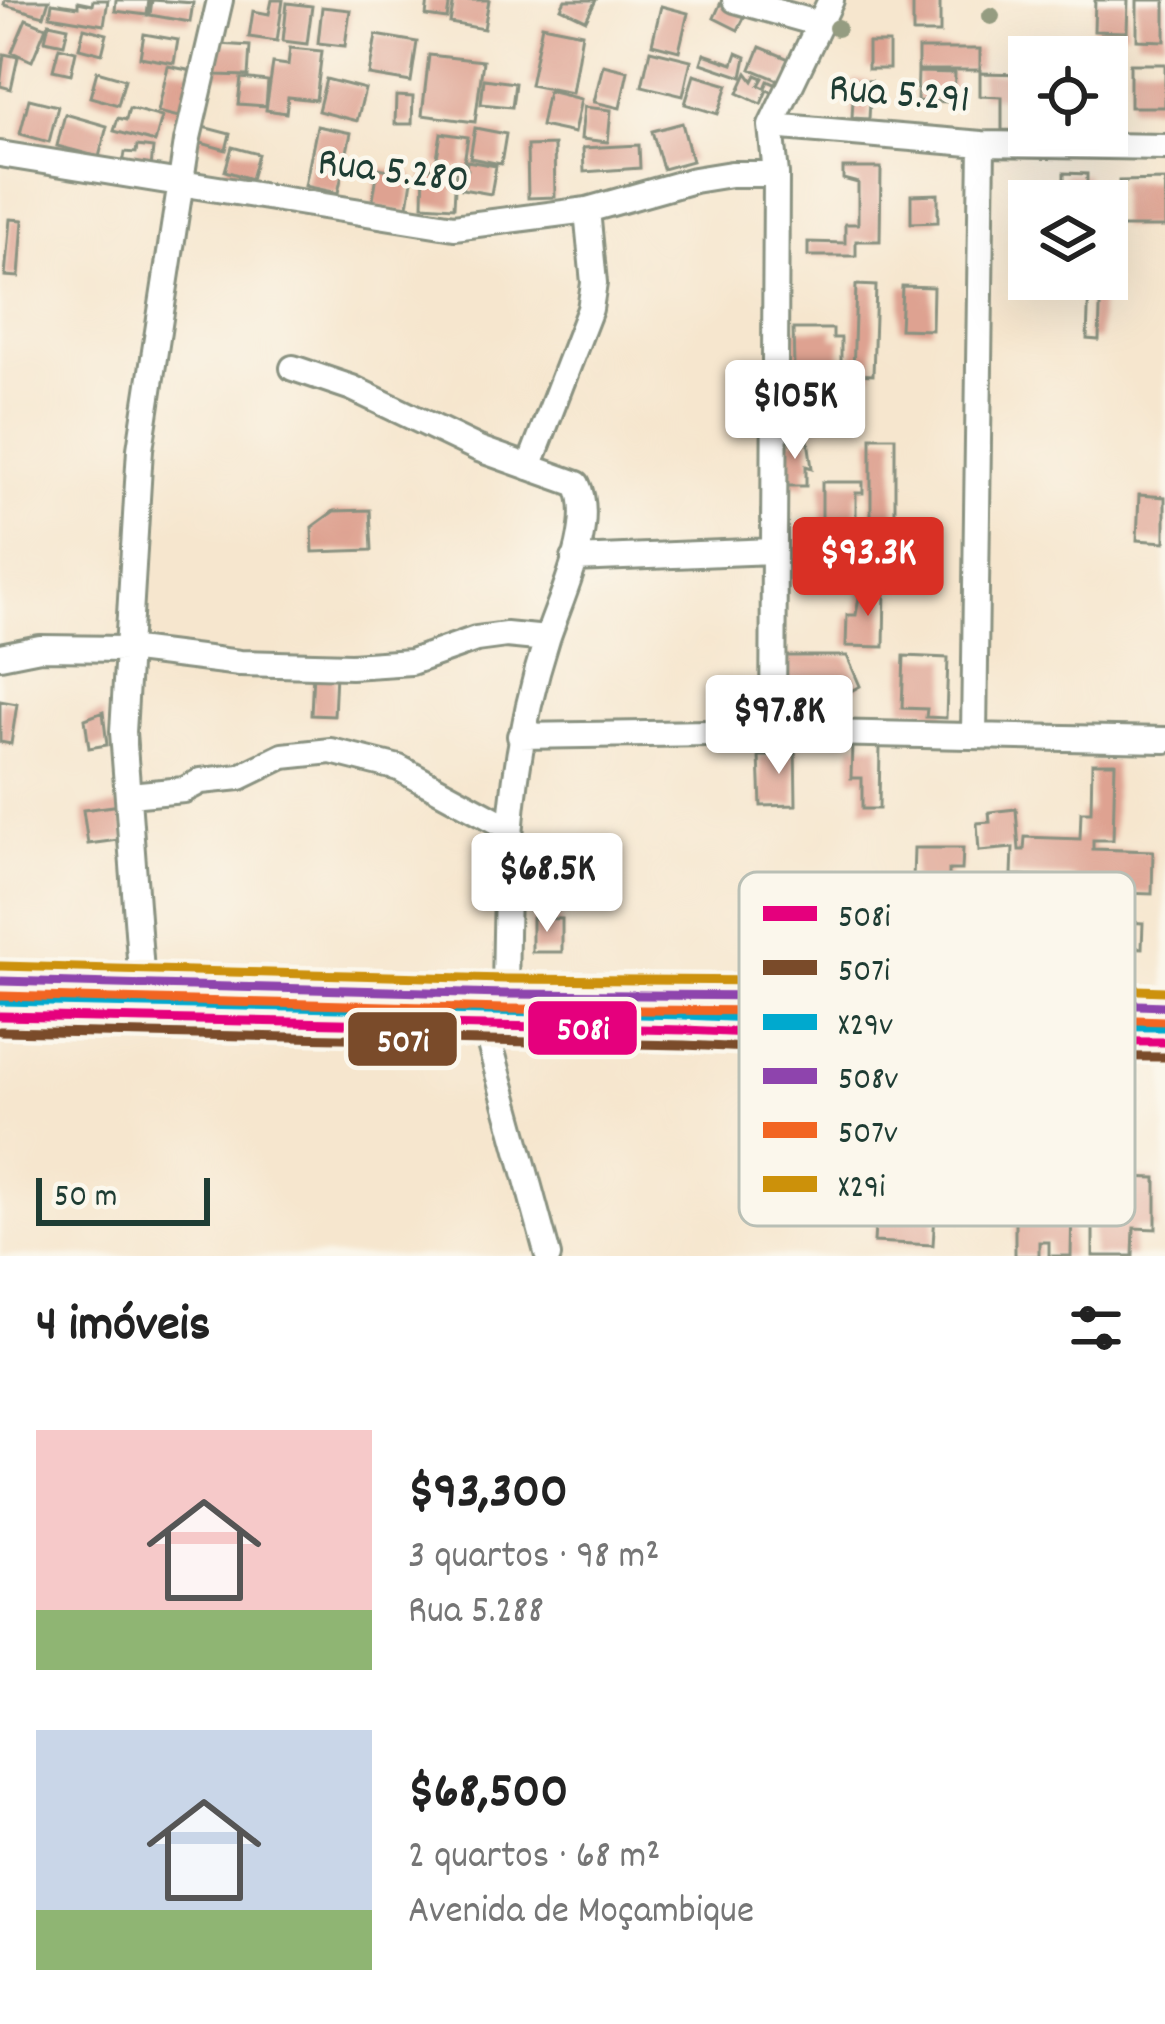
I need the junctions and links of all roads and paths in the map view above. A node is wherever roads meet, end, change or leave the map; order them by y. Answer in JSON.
{"nodes":[{"id":1,"x":220,"y":0,"type":"edge"},
{"id":2,"x":735,"y":0,"type":"edge"},
{"id":3,"x":825,"y":12,"type":"edge"},
{"id":4,"x":771,"y":126,"type":"junction"},
{"id":5,"x":982,"y":144,"type":"junction"},
{"id":6,"x":1165,"y":147,"type":"edge"},
{"id":7,"x":0,"y":154,"type":"edge"},
{"id":8,"x":776,"y":174,"type":"junction"},
{"id":9,"x":179,"y":184,"type":"junction"},
{"id":10,"x":586,"y":210,"type":"junction"},
{"id":11,"x":292,"y":368,"type":"dead end"},
{"id":12,"x":529,"y":467,"type":"junction"},
{"id":13,"x":772,"y":551,"type":"junction"},
{"id":14,"x":574,"y":559,"type":"junction"},
{"id":15,"x":547,"y":638,"type":"junction"},
{"id":16,"x":127,"y":650,"type":"junction"},
{"id":17,"x":0,"y":656,"type":"edge"},
{"id":18,"x":773,"y":732,"type":"junction"},
{"id":19,"x":974,"y":735,"type":"junction"},
{"id":20,"x":520,"y":736,"type":"junction"},
{"id":21,"x":1165,"y":740,"type":"edge"},
{"id":22,"x":129,"y":795,"type":"junction"},
{"id":23,"x":508,"y":826,"type":"junction"},
{"id":24,"x":0,"y":981,"type":"edge"},
{"id":25,"x":142,"y":985,"type":"junction"},
{"id":26,"x":505,"y":994,"type":"junction"},
{"id":27,"x":739,"y":996,"type":"edge"},
{"id":28,"x":1135,"y":1005,"type":"edge"},
{"id":29,"x":1165,"y":1006,"type":"edge"},
{"id":30,"x":0,"y":1016,"type":"edge"},
{"id":31,"x":485,"y":1026,"type":"junction"},
{"id":32,"x":739,"y":1035,"type":"edge"},
{"id":33,"x":1135,"y":1042,"type":"edge"},
{"id":34,"x":1165,"y":1042,"type":"edge"},
{"id":35,"x":548,"y":1256,"type":"edge"}],
"edges":[{"from":1,"to":9,"type":"street"},
{"from":2,"to":3,"type":"street"},
{"from":3,"to":4,"type":"street"},
{"from":4,"to":5,"type":"street","name":"Rua 5.291"},
{"from":4,"to":8,"type":"street"},
{"from":5,"to":6,"type":"street","name":"Rua 5.291"},
{"from":5,"to":19,"type":"street"},
{"from":7,"to":9,"type":"street","name":"Rua 5.280"},
{"from":8,"to":10,"type":"street","name":"Rua 5.280"},
{"from":8,"to":13,"type":"street"},
{"from":9,"to":10,"type":"street","name":"Rua 5.280"},
{"from":9,"to":16,"type":"street"},
{"from":10,"to":12,"type":"street"},
{"from":11,"to":12,"type":"street"},
{"from":12,"to":14,"type":"street"},
{"from":13,"to":14,"type":"street"},
{"from":13,"to":18,"type":"street"},
{"from":14,"to":15,"type":"street"},
{"from":15,"to":16,"type":"street"},
{"from":15,"to":20,"type":"street"},
{"from":16,"to":17,"type":"street"},
{"from":16,"to":22,"type":"street"},
{"from":18,"to":19,"type":"street"},
{"from":18,"to":20,"type":"street"},
{"from":19,"to":21,"type":"street"},
{"from":20,"to":23,"type":"street"},
{"from":22,"to":23,"type":"street"},
{"from":22,"to":25,"type":"street"},
{"from":23,"to":26,"type":"street"},
{"from":24,"to":25,"type":"highway"},
{"from":25,"to":26,"type":"highway"},
{"from":26,"to":27,"type":"highway"},
{"from":28,"to":29,"type":"highway"},
{"from":30,"to":31,"type":"highway"},
{"from":31,"to":32,"type":"highway"},
{"from":31,"to":35,"type":"street"},
{"from":33,"to":34,"type":"highway"}]}
